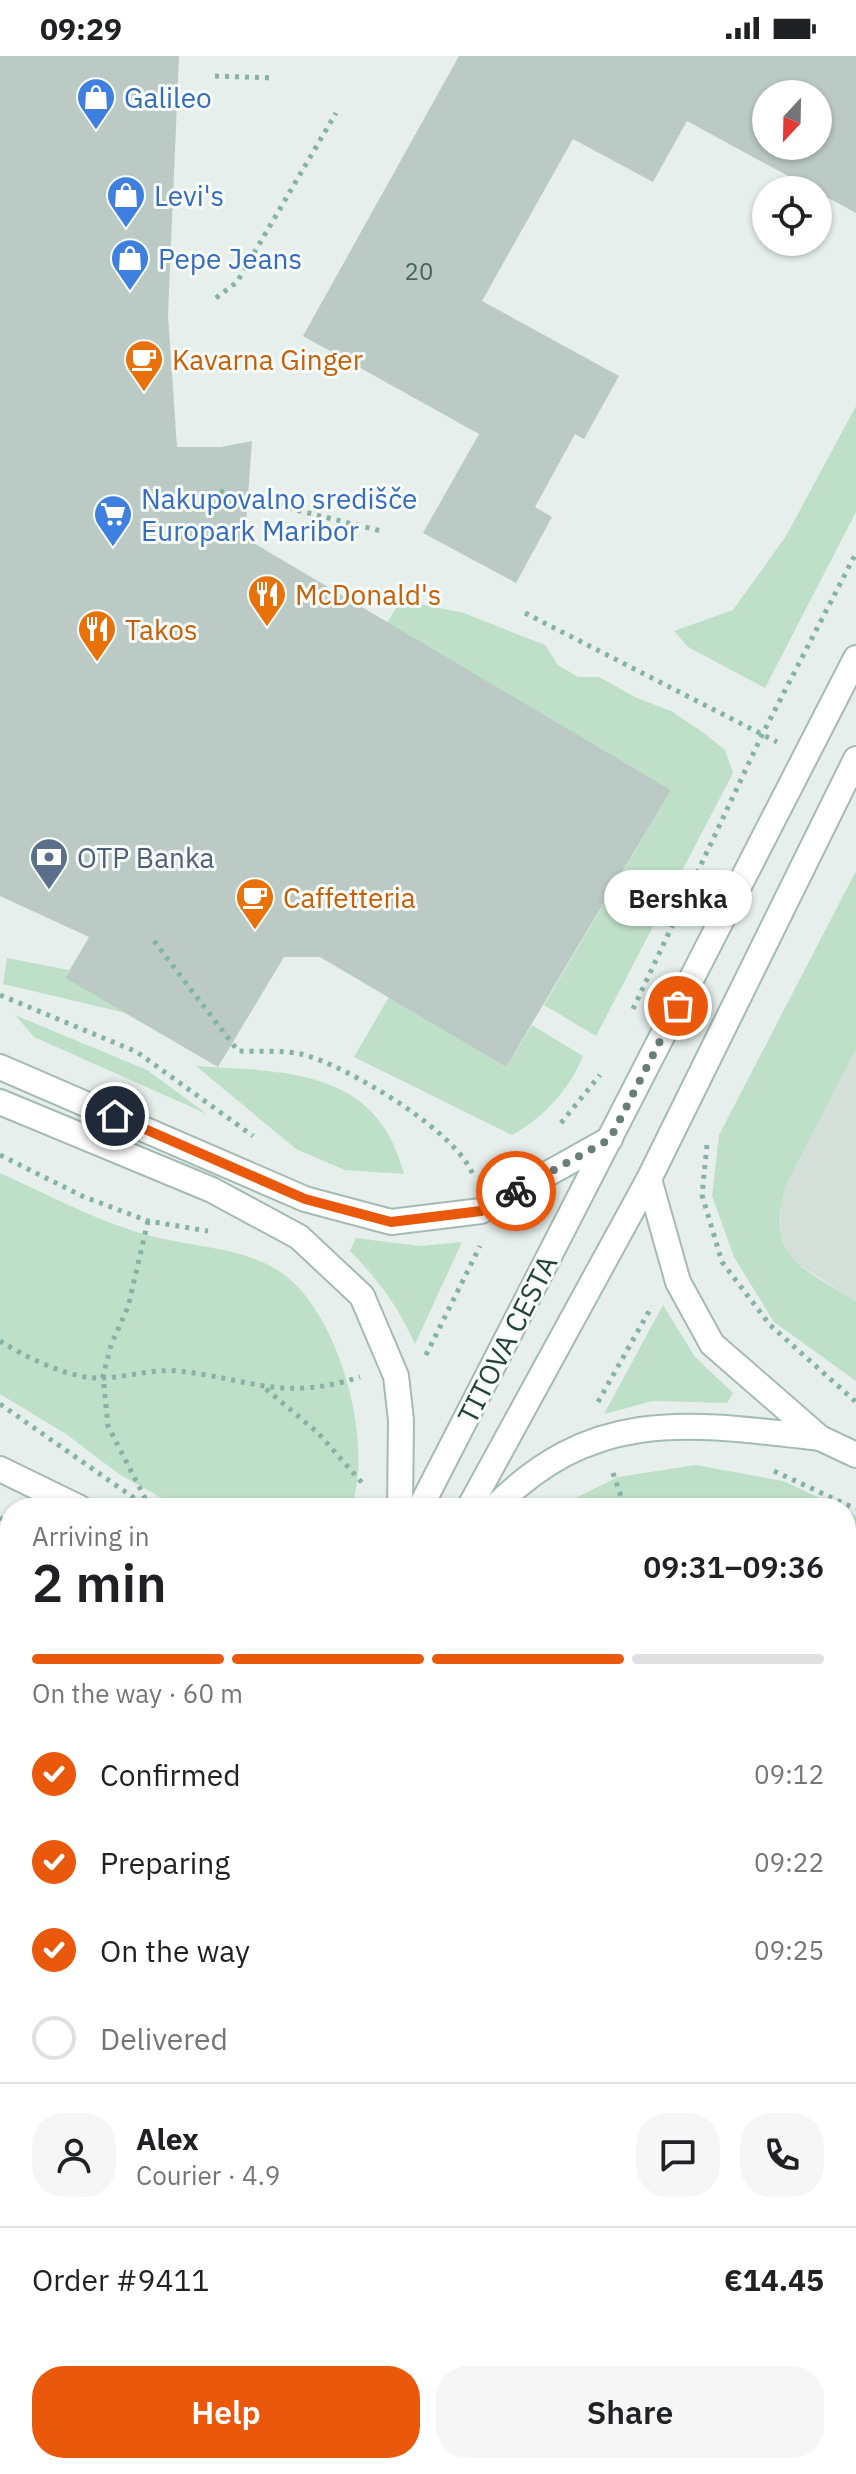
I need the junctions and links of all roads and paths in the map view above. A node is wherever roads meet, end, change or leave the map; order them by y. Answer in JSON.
{"nodes":[{"id":1,"x":215,"y":76,"type":"dead end"},
{"id":2,"x":274,"y":78,"type":"dead end"},
{"id":3,"x":336,"y":113,"type":"dead end"},
{"id":4,"x":216,"y":298,"type":"dead end"},
{"id":5,"x":220,"y":491,"type":"dead end"},
{"id":6,"x":385,"y":532,"type":"dead end"},
{"id":7,"x":856,"y":553,"type":"edge"},
{"id":8,"x":525,"y":613,"type":"dead end"},
{"id":9,"x":856,"y":658,"type":"edge"},
{"id":10,"x":762,"y":735,"type":"junction"},
{"id":11,"x":806,"y":757,"type":"junction"},
{"id":12,"x":856,"y":759,"type":"edge"},
{"id":13,"x":154,"y":941,"type":"dead end"},
{"id":14,"x":0,"y":995,"type":"edge"},
{"id":15,"x":629,"y":1016,"type":"dead end"},
{"id":16,"x":0,"y":1067,"type":"edge"},
{"id":17,"x":604,"y":1069,"type":"dead end"},
{"id":18,"x":0,"y":1102,"type":"edge"},
{"id":19,"x":550,"y":1130,"type":"dead end"},
{"id":20,"x":610,"y":1139,"type":"junction"},
{"id":21,"x":708,"y":1139,"type":"dead end"},
{"id":22,"x":263,"y":1143,"type":"dead end"},
{"id":23,"x":0,"y":1155,"type":"edge"},
{"id":24,"x":486,"y":1168,"type":"dead end"},
{"id":25,"x":473,"y":1174,"type":"junction"},
{"id":26,"x":458,"y":1176,"type":"dead end"},
{"id":27,"x":649,"y":1179,"type":"junction"},
{"id":28,"x":148,"y":1221,"type":"junction"},
{"id":29,"x":215,"y":1232,"type":"dead end"},
{"id":30,"x":486,"y":1234,"type":"dead end"},
{"id":31,"x":653,"y":1305,"type":"dead end"},
{"id":32,"x":0,"y":1341,"type":"edge"},
{"id":33,"x":422,"y":1363,"type":"dead end"},
{"id":34,"x":359,"y":1364,"type":"dead end"},
{"id":35,"x":103,"y":1376,"type":"junction"},
{"id":36,"x":362,"y":1376,"type":"junction"},
{"id":37,"x":265,"y":1389,"type":"junction"},
{"id":38,"x":366,"y":1390,"type":"dead end"},
{"id":39,"x":856,"y":1402,"type":"edge"},
{"id":40,"x":0,"y":1404,"type":"edge"},
{"id":41,"x":595,"y":1407,"type":"dead end"},
{"id":42,"x":820,"y":1438,"type":"junction"},
{"id":43,"x":856,"y":1455,"type":"edge"},
{"id":44,"x":624,"y":1465,"type":"dead end"},
{"id":45,"x":761,"y":1466,"type":"dead end"},
{"id":46,"x":0,"y":1469,"type":"edge"},
{"id":47,"x":371,"y":1492,"type":"dead end"},
{"id":48,"x":59,"y":1498,"type":"edge"},
{"id":49,"x":135,"y":1498,"type":"edge"},
{"id":50,"x":144,"y":1498,"type":"edge"},
{"id":51,"x":400,"y":1498,"type":"edge"},
{"id":52,"x":425,"y":1498,"type":"edge"},
{"id":53,"x":474,"y":1498,"type":"edge"},
{"id":54,"x":504,"y":1498,"type":"edge"},
{"id":55,"x":621,"y":1498,"type":"edge"},
{"id":56,"x":834,"y":1498,"type":"edge"}],
"edges":[{"from":1,"to":2,"type":"path"},
{"from":3,"to":4,"type":"path"},
{"from":5,"to":6,"type":"path"},
{"from":7,"to":10,"type":"path"},
{"from":8,"to":10,"type":"path"},
{"from":9,"to":11,"type":"main road","name":"TITOVA CESTA"},
{"from":10,"to":11,"type":"path"},
{"from":10,"to":15,"type":"path"},
{"from":11,"to":20,"type":"main road","name":"TITOVA CESTA"},
{"from":12,"to":27,"type":"main road","name":"TITOVA CESTA"},
{"from":13,"to":25,"type":"path"},
{"from":14,"to":22,"type":"path"},
{"from":16,"to":20,"type":"main road"},
{"from":17,"to":19,"type":"path"},
{"from":18,"to":51,"type":"main road"},
{"from":20,"to":52,"type":"main road","name":"TITOVA CESTA"},
{"from":21,"to":39,"type":"path"},
{"from":23,"to":28,"type":"path"},
{"from":24,"to":25,"type":"path"},
{"from":25,"to":26,"type":"path"},
{"from":27,"to":42,"type":"main road"},
{"from":27,"to":53,"type":"main road","name":"TITOVA CESTA"},
{"from":28,"to":29,"type":"path"},
{"from":28,"to":35,"type":"path"},
{"from":30,"to":33,"type":"path"},
{"from":31,"to":41,"type":"path"},
{"from":32,"to":35,"type":"path"},
{"from":34,"to":36,"type":"path"},
{"from":35,"to":37,"type":"path"},
{"from":35,"to":50,"type":"path"},
{"from":36,"to":37,"type":"path"},
{"from":36,"to":38,"type":"path"},
{"from":37,"to":47,"type":"path"},
{"from":40,"to":49,"type":"path"},
{"from":42,"to":43,"type":"main road"},
{"from":42,"to":54,"type":"main road"},
{"from":44,"to":55,"type":"path"},
{"from":45,"to":56,"type":"path"},
{"from":46,"to":48,"type":"main road"}]}
